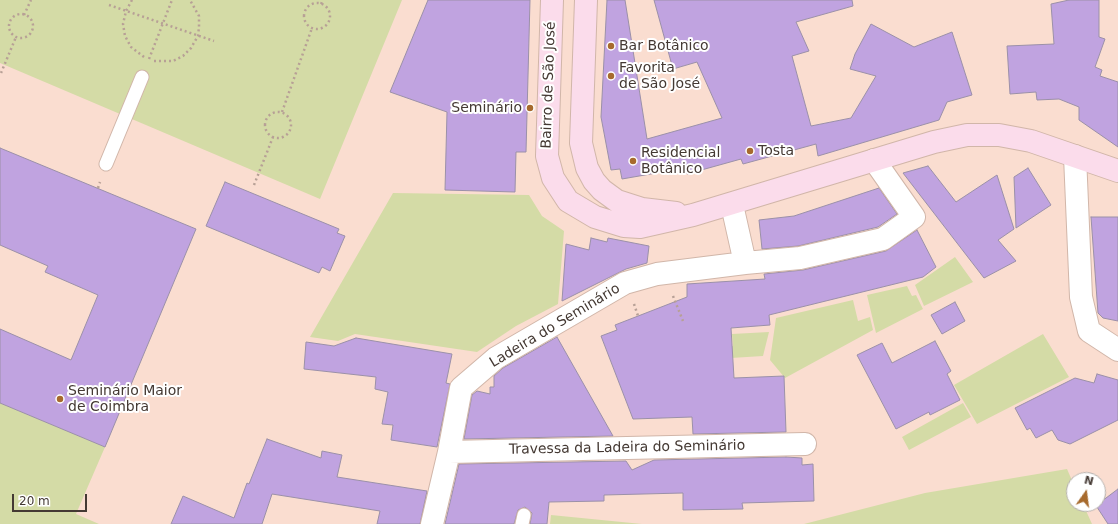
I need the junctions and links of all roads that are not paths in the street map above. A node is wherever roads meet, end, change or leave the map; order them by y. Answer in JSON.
{"nodes":[{"id":1,"x":552,"y":0,"type":"edge"},
{"id":2,"x":586,"y":0,"type":"edge"},
{"id":3,"x":142,"y":77,"type":"dead end"},
{"id":4,"x":1075,"y":156,"type":"junction"},
{"id":5,"x":874,"y":160,"type":"junction"},
{"id":6,"x":106,"y":164,"type":"dead end"},
{"id":7,"x":1118,"y":171,"type":"edge"},
{"id":8,"x":732,"y":205,"type":"junction"},
{"id":9,"x":693,"y":215,"type":"junction"},
{"id":10,"x":745,"y":262,"type":"junction"},
{"id":11,"x":1118,"y":350,"type":"edge"},
{"id":12,"x":805,"y":444,"type":"dead end"},
{"id":13,"x":449,"y":452,"type":"junction"},
{"id":14,"x":432,"y":524,"type":"edge"}],
"edges":[{"from":1,"to":9,"type":"main road","name":"Bairro de São José"},
{"from":2,"to":9,"type":"main road","name":"Bairro de São José"},
{"from":3,"to":6,"type":"lane"},
{"from":4,"to":5,"type":"main road","name":"Bairro de São José"},
{"from":4,"to":7,"type":"main road","name":"Bairro de São José"},
{"from":4,"to":11,"type":"street"},
{"from":5,"to":8,"type":"main road","name":"Bairro de São José"},
{"from":5,"to":10,"type":"street"},
{"from":8,"to":9,"type":"main road","name":"Bairro de São José"},
{"from":8,"to":10,"type":"street"},
{"from":10,"to":13,"type":"street","name":"Ladeira do Seminário"},
{"from":12,"to":13,"type":"street","name":"Travessa da Ladeira do Seminário"},
{"from":13,"to":14,"type":"street","name":"Ladeira do Seminário"}]}
